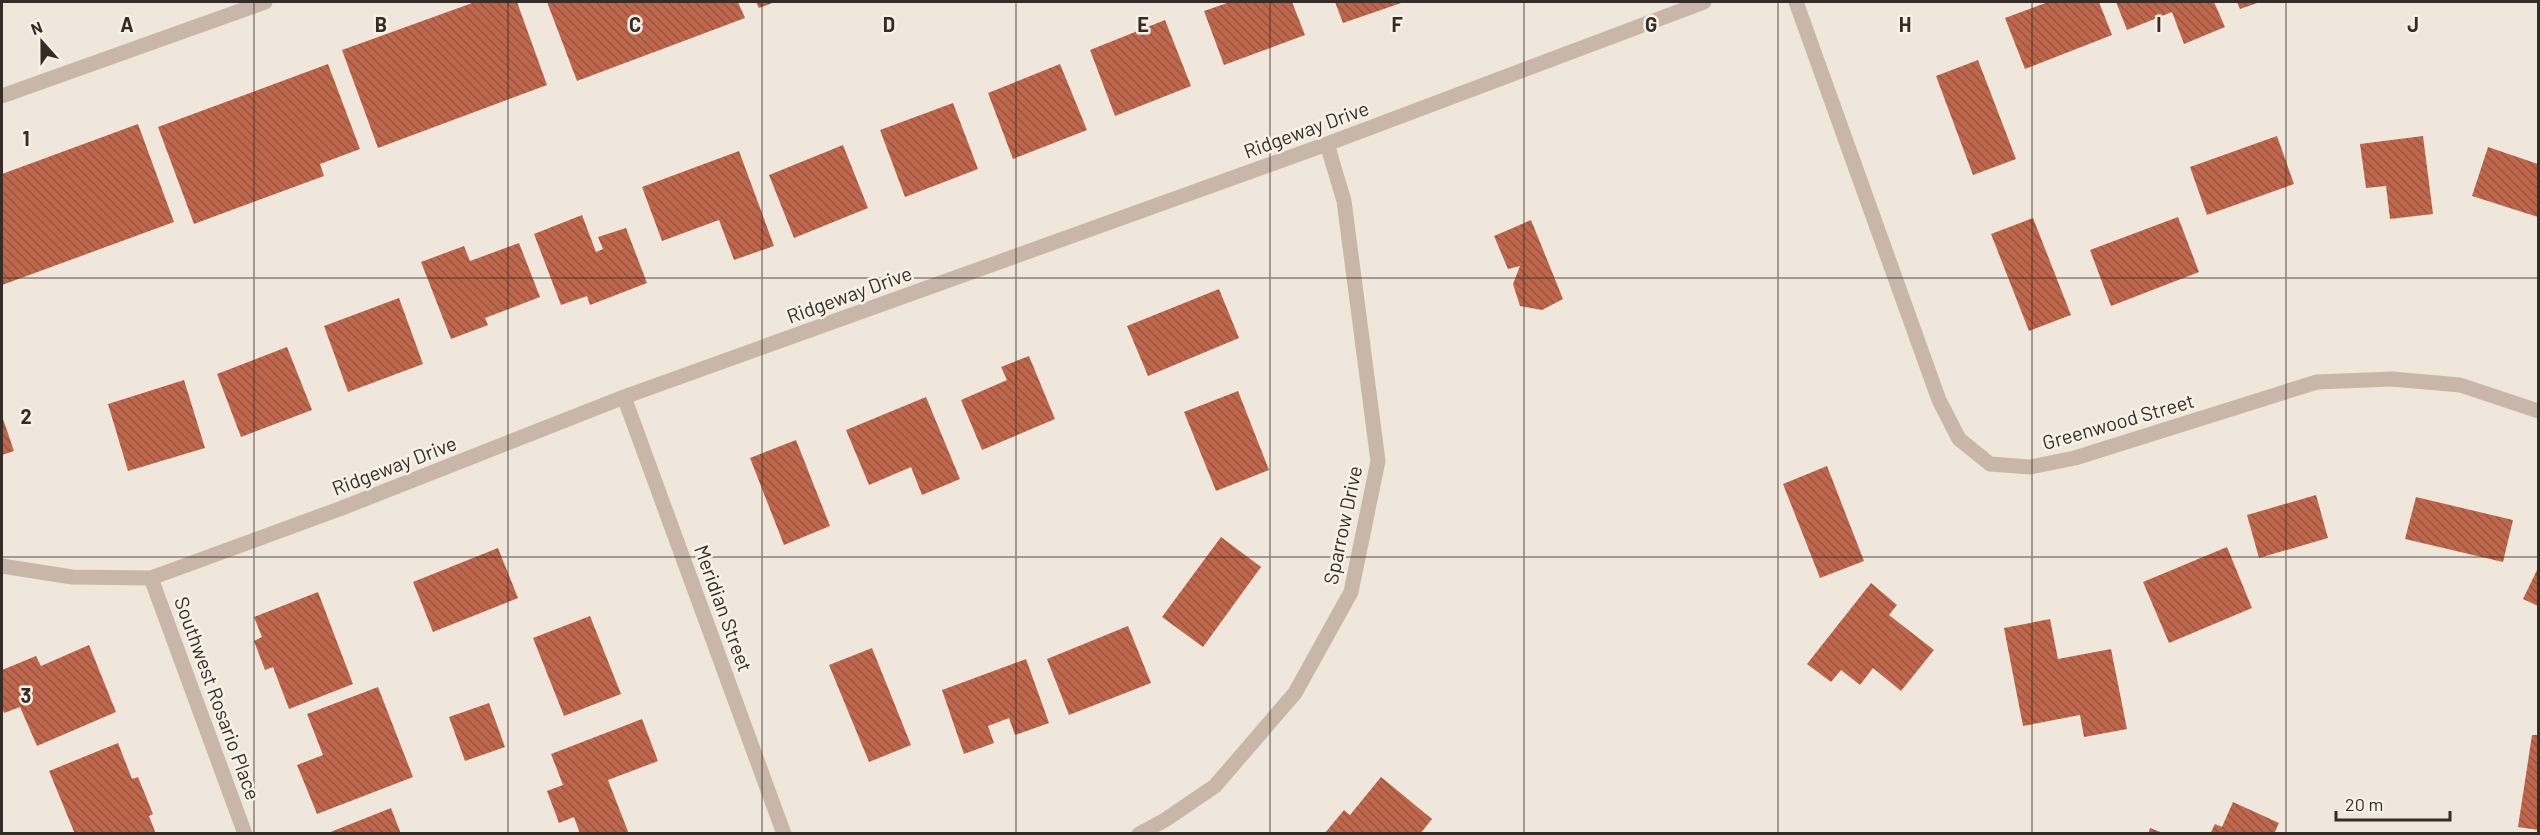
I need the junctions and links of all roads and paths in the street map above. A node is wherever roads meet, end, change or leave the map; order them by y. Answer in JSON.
{"nodes":[{"id":1,"x":265,"y":2,"type":"edge"},
{"id":2,"x":1704,"y":2,"type":"edge"},
{"id":3,"x":1796,"y":2,"type":"edge"},
{"id":4,"x":247,"y":5,"type":"edge"},
{"id":5,"x":2,"y":96,"type":"edge"},
{"id":6,"x":1327,"y":144,"type":"junction"},
{"id":7,"x":624,"y":397,"type":"junction"},
{"id":8,"x":2538,"y":411,"type":"edge"},
{"id":9,"x":2,"y":566,"type":"edge"},
{"id":10,"x":151,"y":578,"type":"junction"},
{"id":11,"x":245,"y":834,"type":"edge"},
{"id":12,"x":784,"y":834,"type":"edge"},
{"id":13,"x":1139,"y":834,"type":"edge"}],
"edges":[{"from":1,"to":4,"type":"street"},
{"from":2,"to":6,"type":"street","name":"Ridgeway Drive"},
{"from":3,"to":8,"type":"street","name":"Greenwood Street"},
{"from":4,"to":5,"type":"street"},
{"from":6,"to":7,"type":"street","name":"Ridgeway Drive"},
{"from":6,"to":13,"type":"street","name":"Sparrow Drive"},
{"from":7,"to":10,"type":"street","name":"Ridgeway Drive"},
{"from":7,"to":12,"type":"street","name":"Meridian Street"},
{"from":9,"to":10,"type":"street","name":"Ridgeway Drive"},
{"from":10,"to":11,"type":"street","name":"Southwest Rosario Place"}]}
